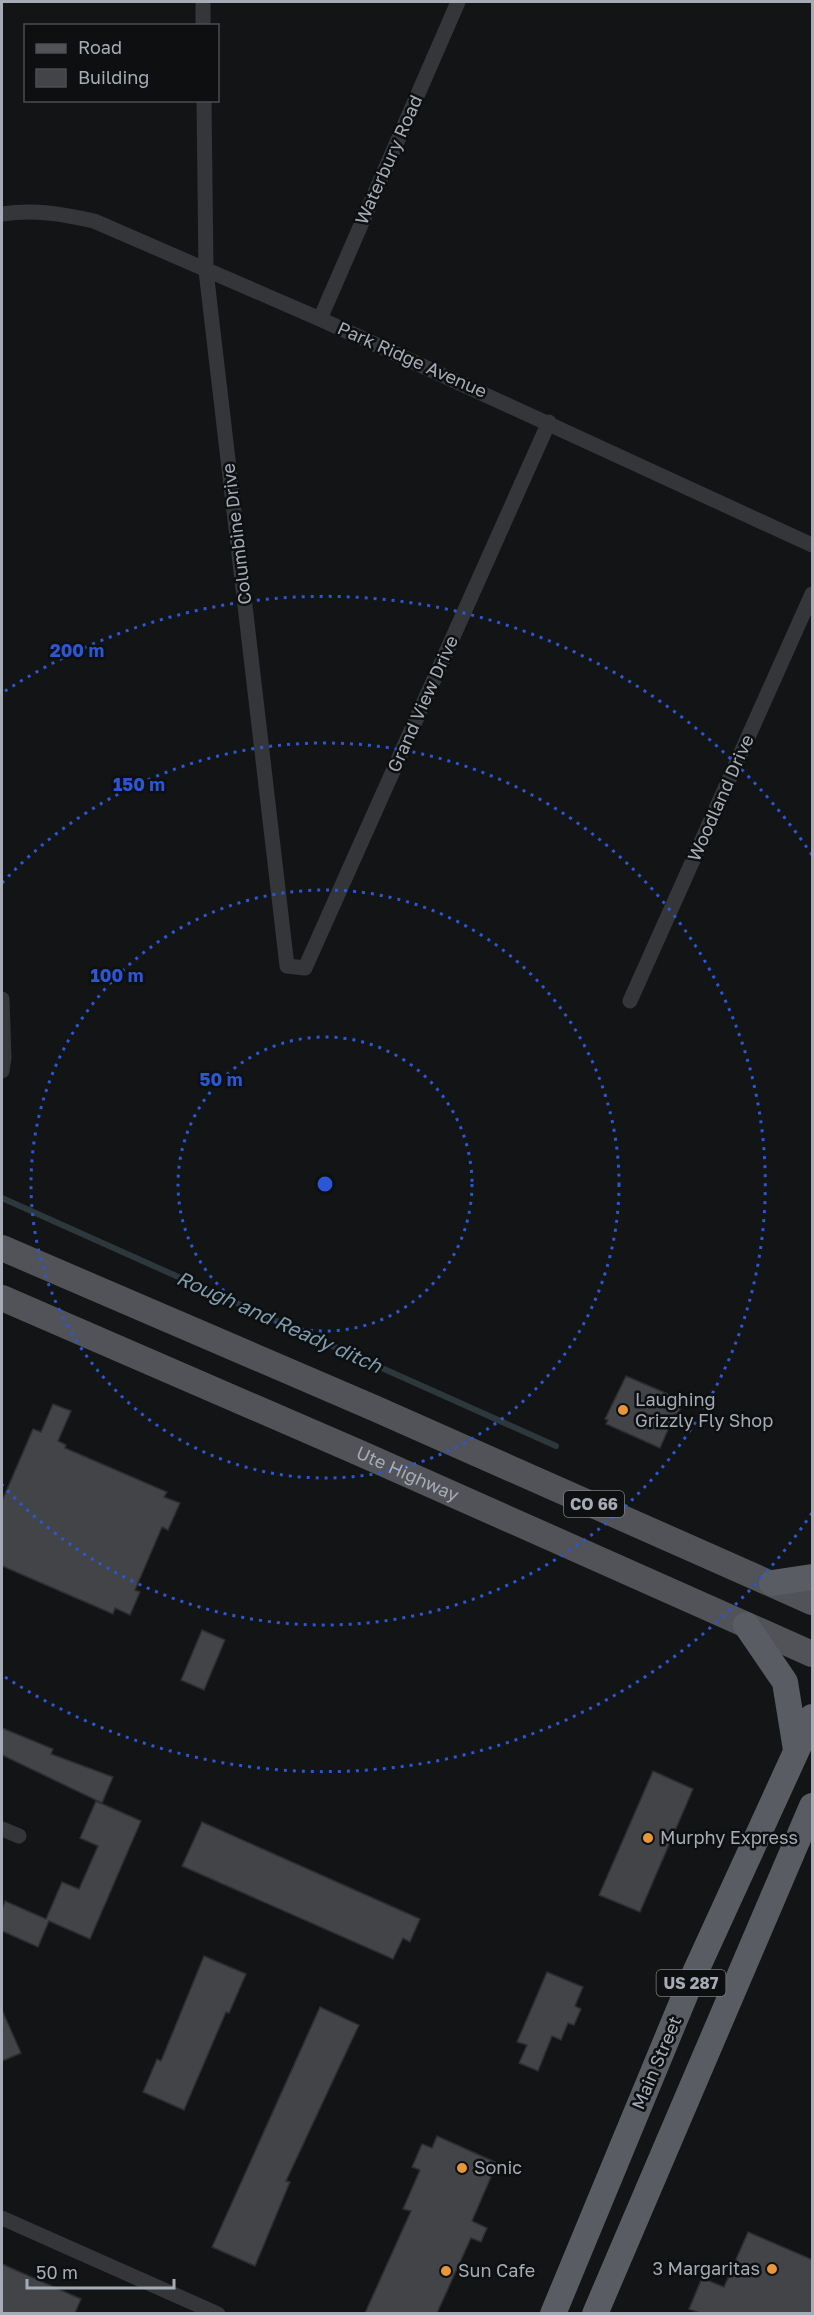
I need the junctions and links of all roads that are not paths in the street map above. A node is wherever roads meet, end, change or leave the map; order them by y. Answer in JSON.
{"nodes":[{"id":1,"x":202,"y":2,"type":"edge"},
{"id":2,"x":458,"y":2,"type":"edge"},
{"id":3,"x":203,"y":24,"type":"edge"},
{"id":4,"x":204,"y":102,"type":"edge"},
{"id":5,"x":2,"y":213,"type":"edge"},
{"id":6,"x":206,"y":271,"type":"junction"},
{"id":7,"x":320,"y":319,"type":"junction"},
{"id":8,"x":549,"y":422,"type":"junction"},
{"id":9,"x":813,"y":545,"type":"edge"},
{"id":10,"x":813,"y":594,"type":"edge"},
{"id":11,"x":287,"y":966,"type":"joint"},
{"id":12,"x":2,"y":999,"type":"edge"},
{"id":13,"x":630,"y":1001,"type":"dead end"},
{"id":14,"x":2,"y":1071,"type":"edge"},
{"id":15,"x":2,"y":1248,"type":"edge"},
{"id":16,"x":2,"y":1298,"type":"edge"},
{"id":17,"x":813,"y":1577,"type":"edge"},
{"id":18,"x":772,"y":1583,"type":"junction"},
{"id":19,"x":813,"y":1602,"type":"edge"},
{"id":20,"x":747,"y":1625,"type":"junction"},
{"id":21,"x":813,"y":1654,"type":"edge"},
{"id":22,"x":813,"y":1717,"type":"edge"},
{"id":23,"x":796,"y":1750,"type":"junction"},
{"id":24,"x":813,"y":1806,"type":"edge"},
{"id":25,"x":2,"y":1829,"type":"edge"},
{"id":26,"x":19,"y":1836,"type":"dead end"},
{"id":27,"x":2,"y":2218,"type":"edge"},
{"id":28,"x":218,"y":2313,"type":"edge"},
{"id":29,"x":553,"y":2313,"type":"edge"},
{"id":30,"x":595,"y":2313,"type":"edge"}],
"edges":[{"from":1,"to":3,"type":"street"},
{"from":2,"to":7,"type":"street","name":"Waterbury Road"},
{"from":4,"to":6,"type":"street","name":"Columbine Drive"},
{"from":5,"to":6,"type":"street","name":"Park Ridge Avenue"},
{"from":6,"to":7,"type":"street","name":"Park Ridge Avenue"},
{"from":6,"to":11,"type":"street","name":"Columbine Drive"},
{"from":7,"to":8,"type":"street","name":"Park Ridge Avenue"},
{"from":8,"to":9,"type":"street","name":"Park Ridge Avenue"},
{"from":8,"to":11,"type":"street","name":"Grand View Drive"},
{"from":10,"to":13,"type":"street","name":"Woodland Drive"},
{"from":12,"to":14,"type":"street"},
{"from":15,"to":18,"type":"main road","number":"CO 66"},
{"from":16,"to":20,"type":"main road","name":"Ute Highway","number":"CO 66"},
{"from":17,"to":18,"type":"highway"},
{"from":18,"to":19,"type":"main road","number":"CO 66"},
{"from":20,"to":21,"type":"main road","name":"Ute Highway","number":"CO 66"},
{"from":20,"to":23,"type":"highway"},
{"from":22,"to":23,"type":"highway","name":"Main Street","number":"US 287"},
{"from":23,"to":29,"type":"highway","name":"Main Street","number":"US 287"},
{"from":24,"to":30,"type":"highway","number":"US 287"},
{"from":25,"to":26,"type":"street"},
{"from":27,"to":28,"type":"street"}]}
